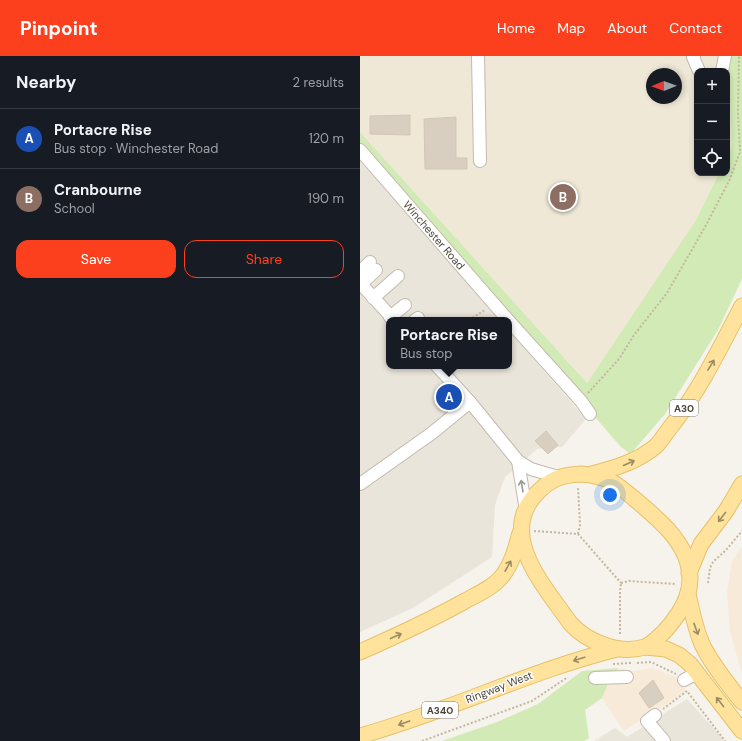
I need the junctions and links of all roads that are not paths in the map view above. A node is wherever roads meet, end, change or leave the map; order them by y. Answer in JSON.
{"nodes":[{"id":1,"x":478,"y":56,"type":"edge"},
{"id":2,"x":694,"y":56,"type":"edge"},
{"id":3,"x":725,"y":56,"type":"edge"},
{"id":4,"x":698,"y":68,"type":"edge"},
{"id":5,"x":723,"y":68,"type":"edge"},
{"id":6,"x":360,"y":150,"type":"edge"},
{"id":7,"x":480,"y":161,"type":"dead end"},
{"id":8,"x":360,"y":272,"type":"edge"},
{"id":9,"x":398,"y":276,"type":"dead end"},
{"id":10,"x":360,"y":284,"type":"edge"},
{"id":11,"x":373,"y":298,"type":"junction"},
{"id":12,"x":405,"y":305,"type":"dead end"},
{"id":13,"x":742,"y":306,"type":"edge"},
{"id":14,"x":391,"y":317,"type":"edge"},
{"id":15,"x":393,"y":317,"type":"edge"},
{"id":16,"x":506,"y":317,"type":"edge"},
{"id":17,"x":512,"y":323,"type":"edge"},
{"id":18,"x":440,"y":369,"type":"edge"},
{"id":19,"x":470,"y":402,"type":"junction"},
{"id":20,"x":590,"y":414,"type":"dead end"},
{"id":21,"x":518,"y":461,"type":"junction"},
{"id":22,"x":592,"y":474,"type":"junction"},
{"id":23,"x":558,"y":477,"type":"junction"},
{"id":24,"x":360,"y":484,"type":"edge"},
{"id":25,"x":742,"y":484,"type":"edge"},
{"id":26,"x":526,"y":511,"type":"junction"},
{"id":27,"x":527,"y":532,"type":"junction"},
{"id":28,"x":689,"y":573,"type":"junction"},
{"id":29,"x":688,"y":594,"type":"junction"},
{"id":30,"x":645,"y":647,"type":"junction"},
{"id":31,"x":617,"y":649,"type":"junction"},
{"id":32,"x":360,"y":652,"type":"edge"},
{"id":33,"x":627,"y":677,"type":"dead end"},
{"id":34,"x":594,"y":678,"type":"dead end"},
{"id":35,"x":742,"y":702,"type":"edge"},
{"id":36,"x":655,"y":715,"type":"road end"},
{"id":37,"x":742,"y":731,"type":"edge"},
{"id":38,"x":360,"y":736,"type":"edge"},
{"id":39,"x":664,"y":741,"type":"edge"}],
"edges":[{"from":1,"to":7,"type":"street"},
{"from":2,"to":4,"type":"street"},
{"from":3,"to":5,"type":"street"},
{"from":6,"to":16,"type":"street","name":"Winchester Road"},
{"from":8,"to":10,"type":"street"},
{"from":9,"to":11,"type":"street"},
{"from":10,"to":11,"type":"street"},
{"from":11,"to":14,"type":"street"},
{"from":12,"to":15,"type":"street"},
{"from":22,"to":13,"type":"main road","number":"A30","one_way":true},
{"from":17,"to":20,"type":"street","name":"Winchester Road"},
{"from":18,"to":19,"type":"street"},
{"from":19,"to":21,"type":"street"},
{"from":19,"to":24,"type":"street"},
{"from":21,"to":23,"type":"street"},
{"from":26,"to":21,"type":"street","one_way":true},
{"from":22,"to":23,"type":"main road"},
{"from":22,"to":28,"type":"main road"},
{"from":23,"to":26,"type":"main road"},
{"from":25,"to":28,"type":"main road","one_way":true},
{"from":26,"to":27,"type":"main road"},
{"from":27,"to":31,"type":"main road"},
{"from":32,"to":27,"type":"main road","one_way":true},
{"from":28,"to":29,"type":"main road"},
{"from":29,"to":30,"type":"main road"},
{"from":29,"to":35,"type":"main road","one_way":true},
{"from":30,"to":31,"type":"main road"},
{"from":37,"to":30,"type":"main road","one_way":true},
{"from":31,"to":38,"type":"main road","name":"Ringway West","number":"A340","one_way":true},
{"from":33,"to":34,"type":"street"},
{"from":36,"to":39,"type":"street"}]}
